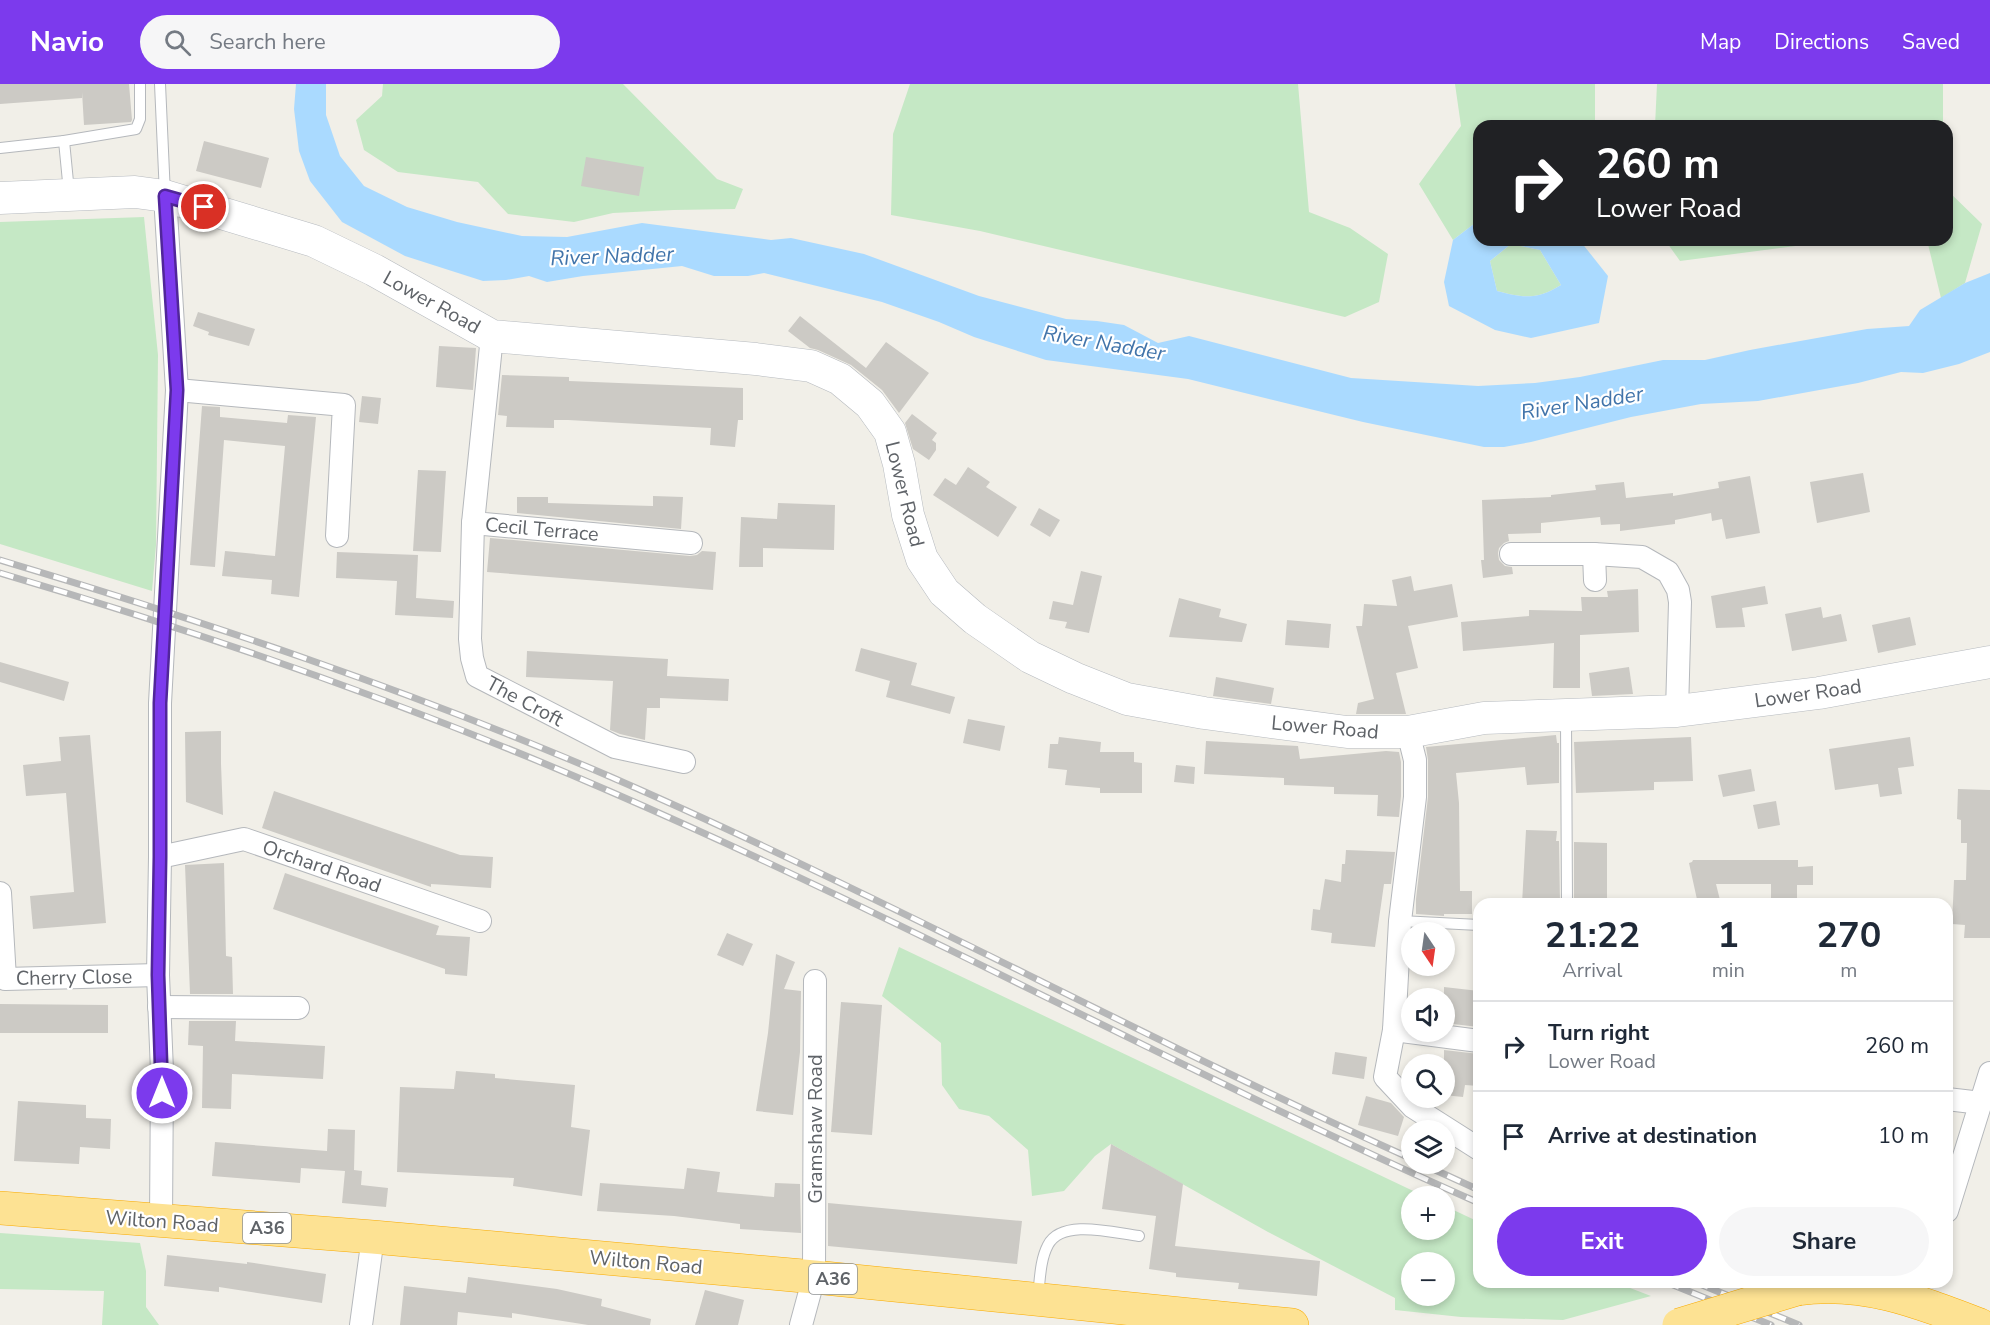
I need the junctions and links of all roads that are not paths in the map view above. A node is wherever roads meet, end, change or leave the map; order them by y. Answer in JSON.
{"nodes":[{"id":1,"x":140,"y":84,"type":"edge"},
{"id":2,"x":160,"y":84,"type":"edge"},
{"id":3,"x":64,"y":141,"type":"junction"},
{"id":4,"x":0,"y":148,"type":"edge"},
{"id":5,"x":70,"y":195,"type":"junction"},
{"id":6,"x":165,"y":196,"type":"junction"},
{"id":7,"x":0,"y":198,"type":"edge"},
{"id":8,"x":492,"y":336,"type":"junction"},
{"id":9,"x":177,"y":390,"type":"junction"},
{"id":10,"x":473,"y":523,"type":"junction"},
{"id":11,"x":337,"y":536,"type":"dead end"},
{"id":12,"x":691,"y":543,"type":"dead end"},
{"id":13,"x":1511,"y":554,"type":"dead end"},
{"id":14,"x":1594,"y":554,"type":"junction"},
{"id":15,"x":1595,"y":580,"type":"dead end"},
{"id":16,"x":1990,"y":662,"type":"edge"},
{"id":17,"x":1677,"y":711,"type":"junction"},
{"id":18,"x":1566,"y":714,"type":"junction"},
{"id":19,"x":1408,"y":732,"type":"junction"},
{"id":20,"x":684,"y":762,"type":"dead end"},
{"id":21,"x":160,"y":857,"type":"junction"},
{"id":22,"x":0,"y":892,"type":"edge"},
{"id":23,"x":1567,"y":898,"type":"edge"},
{"id":24,"x":480,"y":921,"type":"dead end"},
{"id":25,"x":1400,"y":921,"type":"junction"},
{"id":26,"x":1473,"y":925,"type":"edge"},
{"id":27,"x":158,"y":975,"type":"junction"},
{"id":28,"x":815,"y":981,"type":"dead end"},
{"id":29,"x":159,"y":1007,"type":"junction"},
{"id":30,"x":298,"y":1008,"type":"dead end"},
{"id":31,"x":1394,"y":1030,"type":"junction"},
{"id":32,"x":1473,"y":1040,"type":"edge"},
{"id":33,"x":1990,"y":1073,"type":"edge"},
{"id":34,"x":1953,"y":1100,"type":"edge"},
{"id":35,"x":1981,"y":1103,"type":"junction"},
{"id":36,"x":1473,"y":1145,"type":"edge"},
{"id":37,"x":1953,"y":1192,"type":"edge"},
{"id":38,"x":0,"y":1208,"type":"edge"},
{"id":39,"x":161,"y":1221,"type":"junction"},
{"id":40,"x":1139,"y":1236,"type":"dead end"},
{"id":41,"x":373,"y":1237,"type":"junction"},
{"id":42,"x":814,"y":1277,"type":"junction"},
{"id":43,"x":1804,"y":1288,"type":"edge"},
{"id":44,"x":1860,"y":1288,"type":"edge"},
{"id":45,"x":1922,"y":1292,"type":"edge"},
{"id":46,"x":1038,"y":1301,"type":"junction"},
{"id":47,"x":1208,"y":1321,"type":"edge"},
{"id":48,"x":361,"y":1325,"type":"edge"},
{"id":49,"x":801,"y":1325,"type":"edge"},
{"id":50,"x":1292,"y":1325,"type":"edge"},
{"id":51,"x":1679,"y":1325,"type":"edge"},
{"id":52,"x":1980,"y":1325,"type":"edge"}],
"edges":[{"from":1,"to":3,"type":"lane"},
{"from":2,"to":6,"type":"lane"},
{"from":3,"to":4,"type":"lane"},
{"from":3,"to":5,"type":"lane"},
{"from":5,"to":6,"type":"street","name":"Lower Road"},
{"from":5,"to":7,"type":"street","name":"Lower Road"},
{"from":6,"to":8,"type":"street","name":"Lower Road"},
{"from":6,"to":9,"type":"street"},
{"from":8,"to":10,"type":"street","name":"Cecil Terrace"},
{"from":8,"to":19,"type":"street","name":"Lower Road"},
{"from":9,"to":11,"type":"street"},
{"from":9,"to":21,"type":"street"},
{"from":10,"to":12,"type":"street","name":"Cecil Terrace"},
{"from":10,"to":20,"type":"street","name":"The Croft"},
{"from":13,"to":14,"type":"street"},
{"from":14,"to":15,"type":"street"},
{"from":14,"to":17,"type":"street"},
{"from":16,"to":17,"type":"street","name":"Lower Road"},
{"from":17,"to":18,"type":"street","name":"Lower Road"},
{"from":18,"to":19,"type":"street","name":"Lower Road"},
{"from":18,"to":23,"type":"lane"},
{"from":19,"to":25,"type":"street"},
{"from":21,"to":24,"type":"street","name":"Orchard Road"},
{"from":21,"to":27,"type":"street"},
{"from":22,"to":27,"type":"street","name":"Cherry Close"},
{"from":25,"to":26,"type":"lane"},
{"from":25,"to":31,"type":"street"},
{"from":27,"to":29,"type":"street"},
{"from":28,"to":42,"type":"street","name":"Gramshaw Road"},
{"from":29,"to":30,"type":"street"},
{"from":29,"to":39,"type":"street"},
{"from":31,"to":32,"type":"street"},
{"from":31,"to":36,"type":"street"},
{"from":33,"to":35,"type":"street"},
{"from":34,"to":35,"type":"street"},
{"from":35,"to":37,"type":"street"},
{"from":38,"to":39,"type":"highway","name":"Wilton Road","number":"A36"},
{"from":39,"to":41,"type":"highway","name":"Wilton Road","number":"A36"},
{"from":40,"to":46,"type":"lane"},
{"from":41,"to":42,"type":"highway","name":"Wilton Road","number":"A36"},
{"from":41,"to":48,"type":"street"},
{"from":42,"to":46,"type":"highway","name":"Wilton Road","number":"A36"},
{"from":42,"to":49,"type":"street","name":"Gramshaw Road"},
{"from":43,"to":51,"type":"highway","bridge":true},
{"from":44,"to":45,"type":"highway","bridge":true},
{"from":45,"to":52,"type":"highway"},
{"from":46,"to":47,"type":"highway","name":"Wilton Road","number":"A36"},
{"from":47,"to":50,"type":"highway","name":"Wilton Road","number":"A36"}]}
